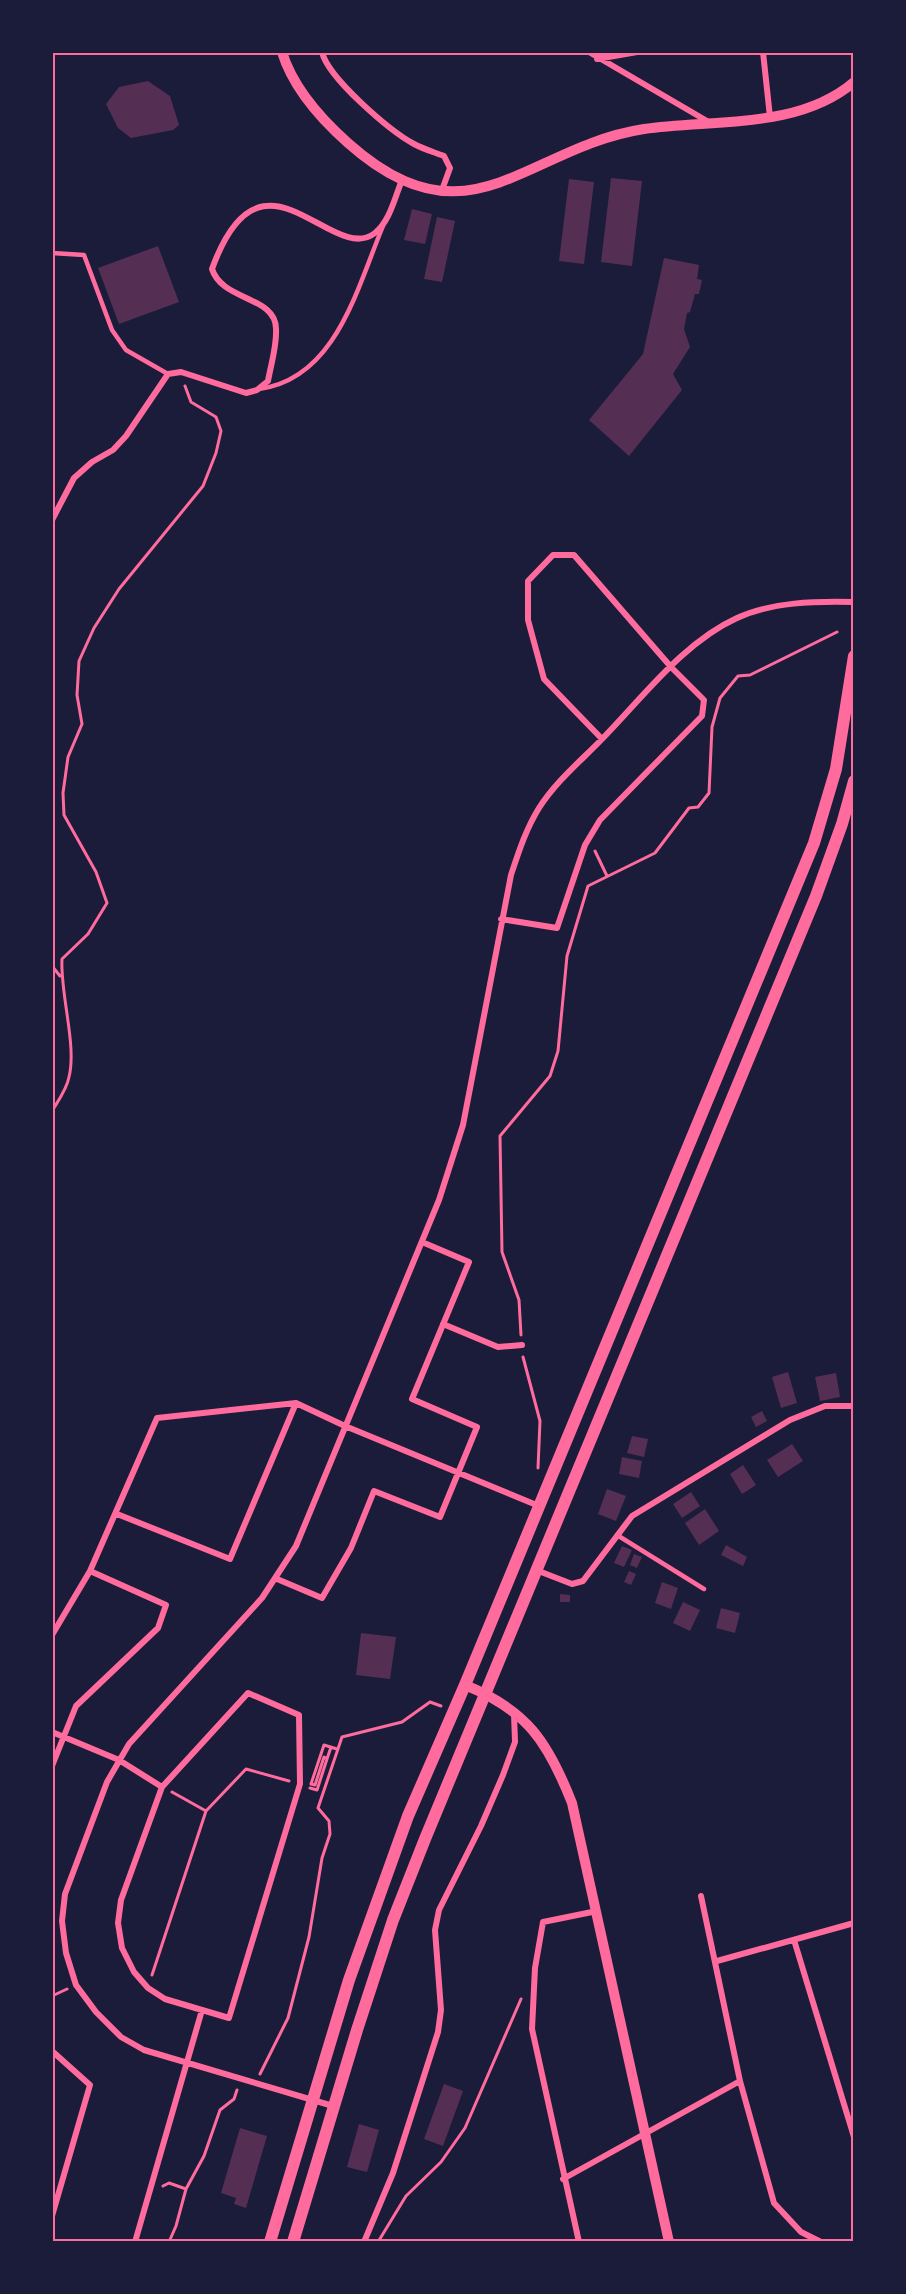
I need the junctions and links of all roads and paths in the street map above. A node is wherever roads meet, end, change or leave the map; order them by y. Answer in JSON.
{"nodes":[{"id":1,"x":282,"y":52,"type":"edge"},
{"id":2,"x":322,"y":52,"type":"edge"},
{"id":3,"x":589,"y":52,"type":"edge"},
{"id":4,"x":637,"y":52,"type":"edge"},
{"id":5,"x":763,"y":52,"type":"edge"},
{"id":6,"x":596,"y":59,"type":"junction"},
{"id":7,"x":854,"y":82,"type":"edge"},
{"id":8,"x":771,"y":117,"type":"junction"},
{"id":9,"x":709,"y":122,"type":"junction"},
{"id":10,"x":402,"y":180,"type":"junction"},
{"id":11,"x":442,"y":191,"type":"junction"},
{"id":12,"x":384,"y":224,"type":"junction"},
{"id":13,"x":52,"y":253,"type":"edge"},
{"id":14,"x":181,"y":372,"type":"junction"},
{"id":15,"x":168,"y":374,"type":"junction"},
{"id":16,"x":257,"y":390,"type":"junction"},
{"id":17,"x":52,"y":520,"type":"edge"},
{"id":18,"x":854,"y":602,"type":"edge"},
{"id":19,"x":837,"y":632,"type":"dead end"},
{"id":20,"x":854,"y":656,"type":"edge"},
{"id":21,"x":671,"y":668,"type":"junction"},
{"id":22,"x":602,"y":738,"type":"junction"},
{"id":23,"x":854,"y":781,"type":"edge"},
{"id":24,"x":595,"y":851,"type":"dead end"},
{"id":25,"x":607,"y":876,"type":"junction"},
{"id":26,"x":501,"y":919,"type":"junction"},
{"id":27,"x":52,"y":966,"type":"edge"},
{"id":28,"x":61,"y":977,"type":"junction"},
{"id":29,"x":52,"y":1112,"type":"edge"},
{"id":30,"x":422,"y":1242,"type":"junction"},
{"id":31,"x":443,"y":1324,"type":"junction"},
{"id":32,"x":522,"y":1346,"type":"junction"},
{"id":33,"x":296,"y":1402,"type":"junction"},
{"id":34,"x":854,"y":1406,"type":"edge"},
{"id":35,"x":345,"y":1426,"type":"junction"},
{"id":36,"x":458,"y":1473,"type":"junction"},
{"id":37,"x":538,"y":1476,"type":"dead end"},
{"id":38,"x":539,"y":1506,"type":"junction"},
{"id":39,"x":117,"y":1514,"type":"junction"},
{"id":40,"x":617,"y":1535,"type":"junction"},
{"id":41,"x":535,"y":1570,"type":"junction"},
{"id":42,"x":90,"y":1571,"type":"junction"},
{"id":43,"x":277,"y":1579,"type":"junction"},
{"id":44,"x":704,"y":1589,"type":"dead end"},
{"id":45,"x":52,"y":1635,"type":"edge"},
{"id":46,"x":465,"y":1685,"type":"junction"},
{"id":47,"x":486,"y":1694,"type":"junction"},
{"id":48,"x":443,"y":1707,"type":"dead end"},
{"id":49,"x":514,"y":1710,"type":"junction"},
{"id":50,"x":52,"y":1732,"type":"edge"},
{"id":51,"x":64,"y":1737,"type":"junction"},
{"id":52,"x":331,"y":1748,"type":"junction"},
{"id":53,"x":338,"y":1749,"type":"junction"},
{"id":54,"x":327,"y":1759,"type":"junction"},
{"id":55,"x":119,"y":1760,"type":"junction"},
{"id":56,"x":52,"y":1766,"type":"edge"},
{"id":57,"x":300,"y":1784,"type":"junction"},
{"id":58,"x":162,"y":1787,"type":"junction"},
{"id":59,"x":206,"y":1811,"type":"junction"},
{"id":60,"x":701,"y":1896,"type":"dead end"},
{"id":61,"x":597,"y":1911,"type":"junction"},
{"id":62,"x":854,"y":1923,"type":"edge"},
{"id":63,"x":794,"y":1940,"type":"junction"},
{"id":64,"x":717,"y":1961,"type":"junction"},
{"id":65,"x":534,"y":1984,"type":"junction"},
{"id":66,"x":148,"y":1988,"type":"junction"},
{"id":67,"x":64,"y":1990,"type":"dead end"},
{"id":68,"x":52,"y":1996,"type":"edge"},
{"id":69,"x":202,"y":2010,"type":"junction"},
{"id":70,"x":52,"y":2051,"type":"edge"},
{"id":71,"x":187,"y":2063,"type":"junction"},
{"id":72,"x":240,"y":2079,"type":"junction"},
{"id":73,"x":740,"y":2081,"type":"junction"},
{"id":74,"x":256,"y":2084,"type":"junction"},
{"id":75,"x":311,"y":2099,"type":"junction"},
{"id":76,"x":333,"y":2106,"type":"junction"},
{"id":77,"x":644,"y":2134,"type":"junction"},
{"id":78,"x":854,"y":2137,"type":"edge"},
{"id":79,"x":563,"y":2179,"type":"junction"},
{"id":80,"x":186,"y":2189,"type":"junction"},
{"id":81,"x":147,"y":2200,"type":"junction"},
{"id":82,"x":52,"y":2216,"type":"edge"},
{"id":83,"x":135,"y":2241,"type":"edge"},
{"id":84,"x":169,"y":2241,"type":"edge"},
{"id":85,"x":270,"y":2241,"type":"edge"},
{"id":86,"x":293,"y":2241,"type":"edge"},
{"id":87,"x":364,"y":2241,"type":"edge"},
{"id":88,"x":378,"y":2241,"type":"edge"},
{"id":89,"x":579,"y":2241,"type":"edge"},
{"id":90,"x":669,"y":2241,"type":"edge"},
{"id":91,"x":821,"y":2241,"type":"edge"}],
"edges":[{"from":1,"to":10,"type":"street"},
{"from":2,"to":11,"type":"street"},
{"from":3,"to":6,"type":"street"},
{"from":4,"to":6,"type":"street"},
{"from":5,"to":8,"type":"street"},
{"from":6,"to":9,"type":"street"},
{"from":7,"to":8,"type":"street"},
{"from":8,"to":9,"type":"street"},
{"from":9,"to":11,"type":"street"},
{"from":10,"to":11,"type":"street"},
{"from":10,"to":12,"type":"street"},
{"from":12,"to":16,"type":"lane"},
{"from":12,"to":16,"type":"street"},
{"from":13,"to":15,"type":"lane"},
{"from":14,"to":15,"type":"street"},
{"from":14,"to":16,"type":"street"},
{"from":14,"to":28,"type":"path"},
{"from":15,"to":17,"type":"street"},
{"from":18,"to":21,"type":"street"},
{"from":19,"to":25,"type":"path"},
{"from":20,"to":38,"type":"main road"},
{"from":21,"to":22,"type":"street"},
{"from":21,"to":22,"type":"street"},
{"from":21,"to":26,"type":"street"},
{"from":22,"to":26,"type":"street"},
{"from":23,"to":41,"type":"main road"},
{"from":24,"to":25,"type":"path"},
{"from":25,"to":32,"type":"path"},
{"from":26,"to":30,"type":"street"},
{"from":27,"to":28,"type":"path"},
{"from":28,"to":29,"type":"path"},
{"from":30,"to":31,"type":"street"},
{"from":30,"to":35,"type":"street"},
{"from":31,"to":32,"type":"street"},
{"from":31,"to":36,"type":"street"},
{"from":32,"to":37,"type":"path"},
{"from":33,"to":35,"type":"street"},
{"from":33,"to":39,"type":"street"},
{"from":33,"to":39,"type":"street"},
{"from":34,"to":40,"type":"street"},
{"from":35,"to":36,"type":"street"},
{"from":35,"to":43,"type":"street"},
{"from":36,"to":38,"type":"street"},
{"from":36,"to":43,"type":"street"},
{"from":38,"to":46,"type":"main road"},
{"from":39,"to":42,"type":"street"},
{"from":40,"to":41,"type":"street"},
{"from":40,"to":44,"type":"lane"},
{"from":41,"to":47,"type":"main road"},
{"from":42,"to":45,"type":"street"},
{"from":42,"to":51,"type":"street"},
{"from":43,"to":55,"type":"street"},
{"from":46,"to":47,"type":"street"},
{"from":46,"to":75,"type":"main road"},
{"from":47,"to":49,"type":"street"},
{"from":47,"to":76,"type":"main road"},
{"from":48,"to":53,"type":"path"},
{"from":49,"to":61,"type":"street"},
{"from":49,"to":87,"type":"street"},
{"from":50,"to":51,"type":"street"},
{"from":51,"to":55,"type":"street"},
{"from":51,"to":56,"type":"street"},
{"from":52,"to":53,"type":"path"},
{"from":52,"to":54,"type":"path"},
{"from":52,"to":54,"type":"path"},
{"from":53,"to":74,"type":"path"},
{"from":54,"to":57,"type":"path"},
{"from":55,"to":58,"type":"street"},
{"from":55,"to":71,"type":"street"},
{"from":57,"to":58,"type":"street"},
{"from":57,"to":59,"type":"path"},
{"from":57,"to":69,"type":"street"},
{"from":58,"to":59,"type":"path"},
{"from":58,"to":66,"type":"street"},
{"from":59,"to":66,"type":"path"},
{"from":60,"to":64,"type":"street"},
{"from":61,"to":65,"type":"street"},
{"from":61,"to":77,"type":"street"},
{"from":62,"to":63,"type":"street"},
{"from":63,"to":64,"type":"street"},
{"from":63,"to":78,"type":"street"},
{"from":64,"to":73,"type":"street"},
{"from":65,"to":79,"type":"street"},
{"from":65,"to":88,"type":"path"},
{"from":66,"to":69,"type":"street"},
{"from":67,"to":68,"type":"path"},
{"from":69,"to":71,"type":"street"},
{"from":70,"to":82,"type":"street"},
{"from":71,"to":72,"type":"street"},
{"from":71,"to":81,"type":"street"},
{"from":72,"to":74,"type":"street"},
{"from":72,"to":80,"type":"path"},
{"from":73,"to":77,"type":"street"},
{"from":73,"to":91,"type":"street"},
{"from":74,"to":75,"type":"street"},
{"from":75,"to":76,"type":"street"},
{"from":75,"to":85,"type":"main road"},
{"from":76,"to":86,"type":"main road"},
{"from":77,"to":79,"type":"street"},
{"from":77,"to":90,"type":"street"},
{"from":79,"to":89,"type":"street"},
{"from":80,"to":81,"type":"path"},
{"from":80,"to":84,"type":"path"},
{"from":81,"to":83,"type":"street"}]}
